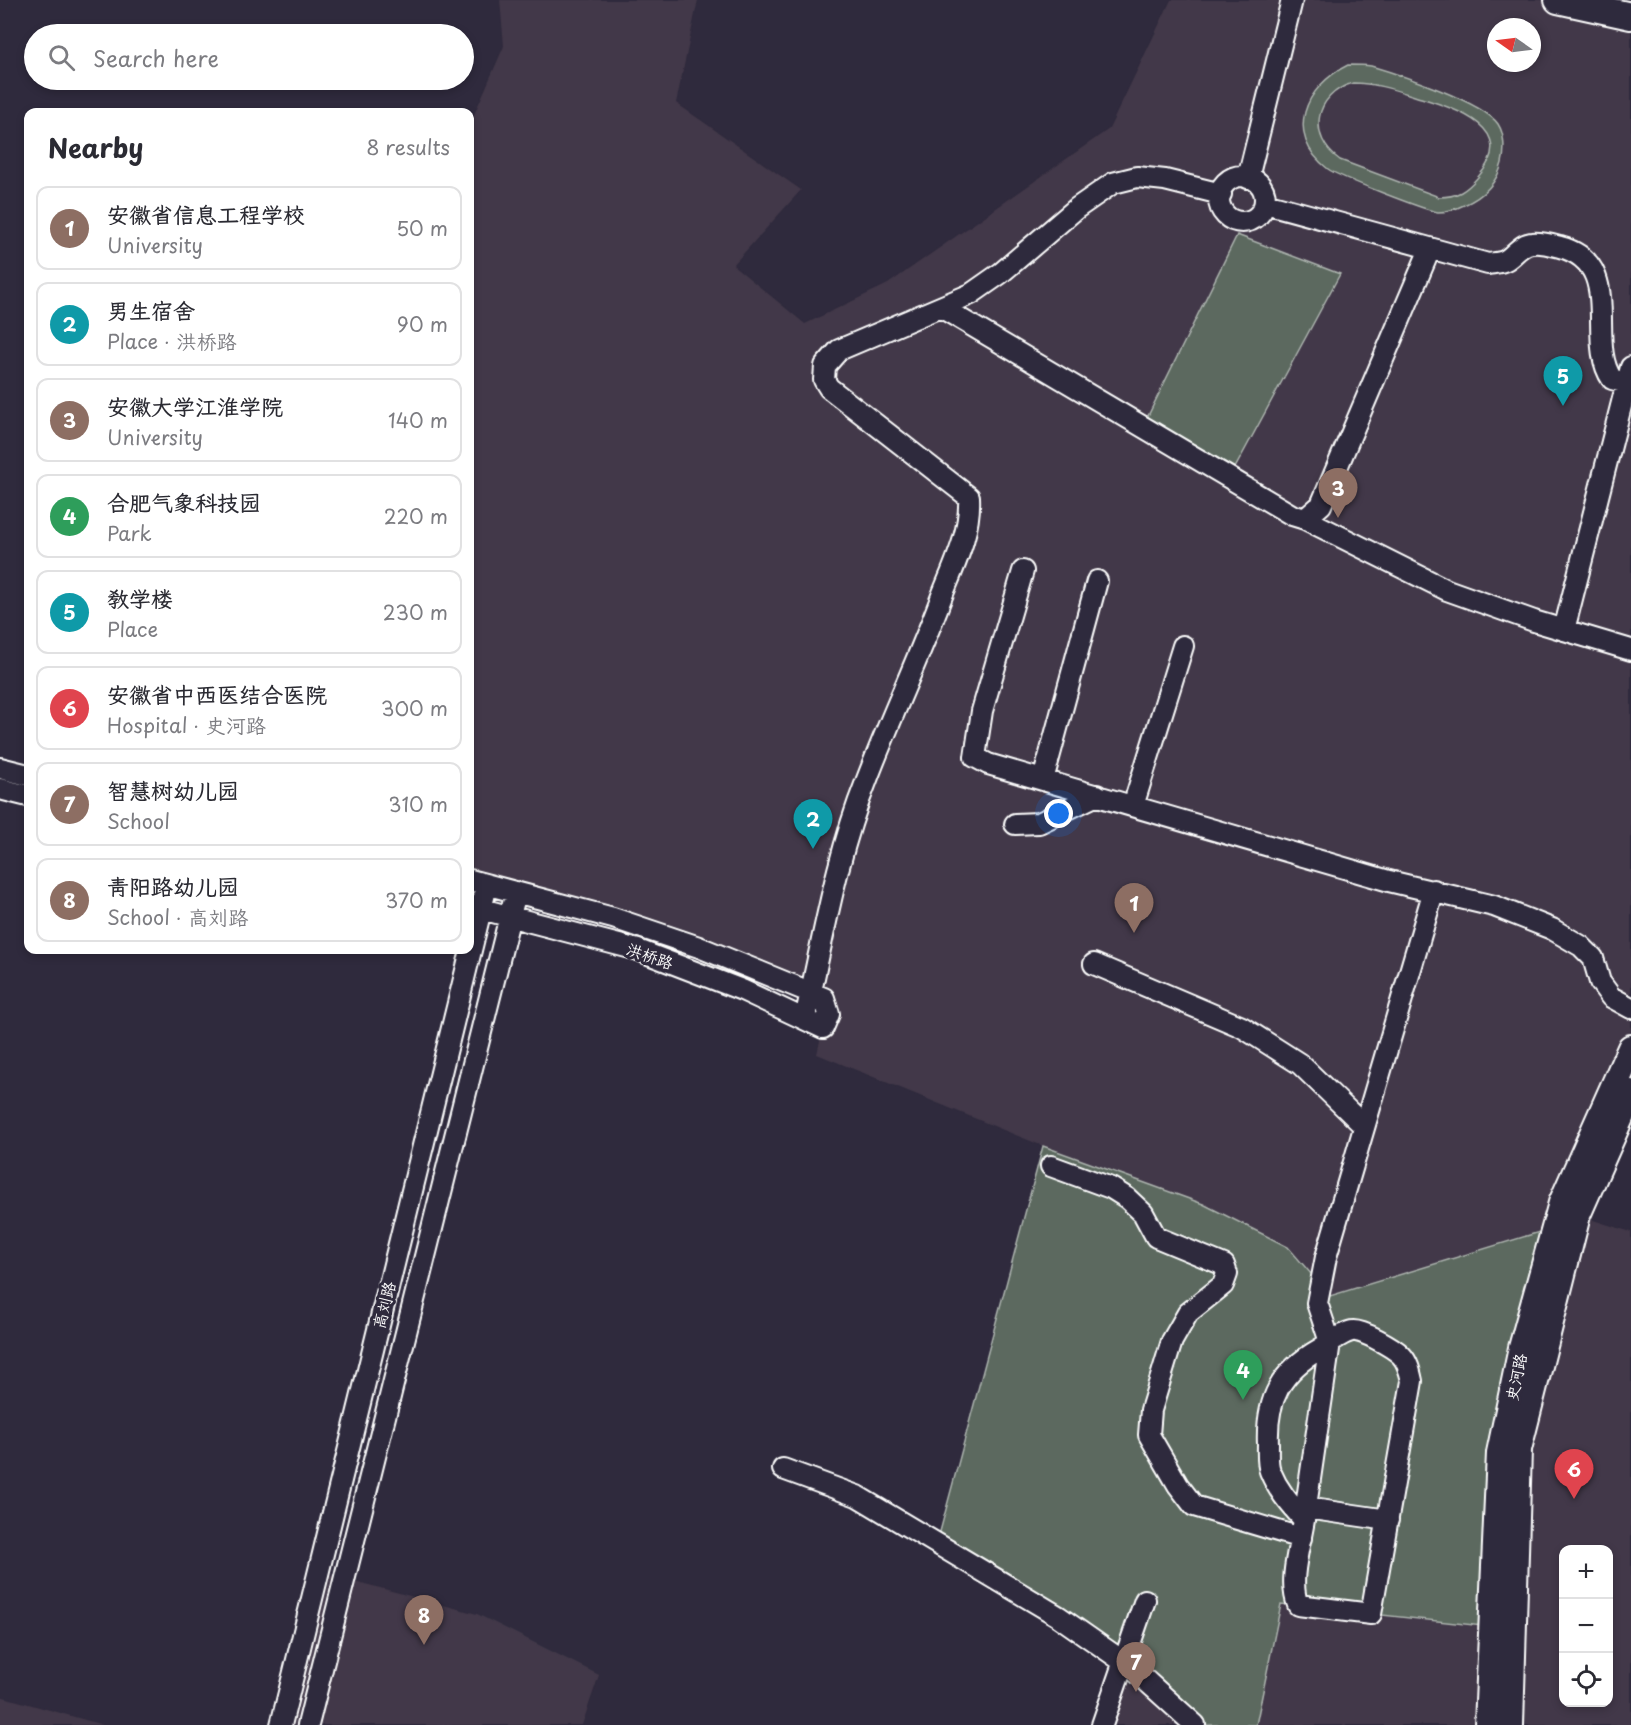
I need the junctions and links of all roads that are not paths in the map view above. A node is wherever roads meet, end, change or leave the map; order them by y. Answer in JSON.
{"nodes":[{"id":1,"x":1292,"y":0,"type":"edge"},
{"id":2,"x":1558,"y":0,"type":"edge"},
{"id":3,"x":1631,"y":16,"type":"edge"},
{"id":4,"x":1248,"y":178,"type":"junction"},
{"id":5,"x":1221,"y":194,"type":"junction"},
{"id":6,"x":1265,"y":203,"type":"junction"},
{"id":7,"x":1430,"y":249,"type":"junction"},
{"id":8,"x":942,"y":308,"type":"junction"},
{"id":9,"x":1630,"y":378,"type":"edge"},
{"id":10,"x":1305,"y":519,"type":"junction"},
{"id":11,"x":1023,"y":570,"type":"dead end"},
{"id":12,"x":1096,"y":582,"type":"dead end"},
{"id":13,"x":1564,"y":630,"type":"junction"},
{"id":14,"x":1183,"y":646,"type":"dead end"},
{"id":15,"x":1631,"y":650,"type":"edge"},
{"id":16,"x":0,"y":768,"type":"edge"},
{"id":17,"x":24,"y":774,"type":"edge"},
{"id":18,"x":1043,"y":780,"type":"junction"},
{"id":19,"x":0,"y":789,"type":"edge"},
{"id":20,"x":24,"y":795,"type":"edge"},
{"id":21,"x":1096,"y":795,"type":"junction"},
{"id":22,"x":1133,"y":806,"type":"junction"},
{"id":23,"x":1015,"y":824,"type":"dead end"},
{"id":24,"x":478,"y":882,"type":"edge"},
{"id":25,"x":1434,"y":890,"type":"junction"},
{"id":26,"x":516,"y":892,"type":"junction"},
{"id":27,"x":475,"y":908,"type":"edge"},
{"id":28,"x":510,"y":917,"type":"junction"},
{"id":29,"x":464,"y":954,"type":"edge"},
{"id":30,"x":1094,"y":964,"type":"dead end"},
{"id":31,"x":817,"y":996,"type":"junction"},
{"id":32,"x":1631,"y":1008,"type":"edge"},
{"id":33,"x":805,"y":1019,"type":"junction"},
{"id":34,"x":1631,"y":1048,"type":"edge"},
{"id":35,"x":1631,"y":1094,"type":"edge"},
{"id":36,"x":1365,"y":1126,"type":"junction"},
{"id":37,"x":1051,"y":1166,"type":"dead end"},
{"id":38,"x":1330,"y":1342,"type":"junction"},
{"id":39,"x":783,"y":1469,"type":"dead end"},
{"id":40,"x":1388,"y":1520,"type":"junction"},
{"id":41,"x":1304,"y":1522,"type":"junction"},
{"id":42,"x":1145,"y":1600,"type":"dead end"},
{"id":43,"x":1122,"y":1661,"type":"junction"},
{"id":44,"x":281,"y":1725,"type":"edge"},
{"id":45,"x":308,"y":1725,"type":"edge"},
{"id":46,"x":1102,"y":1725,"type":"edge"},
{"id":47,"x":1195,"y":1725,"type":"edge"},
{"id":48,"x":1488,"y":1725,"type":"edge"},
{"id":49,"x":1510,"y":1725,"type":"edge"}],
"edges":[{"from":1,"to":4,"type":"street"},
{"from":2,"to":3,"type":"main road"},
{"from":4,"to":5,"type":"street"},
{"from":4,"to":6,"type":"street"},
{"from":5,"to":6,"type":"street"},
{"from":5,"to":8,"type":"street"},
{"from":6,"to":7,"type":"street"},
{"from":7,"to":9,"type":"street"},
{"from":7,"to":10,"type":"street"},
{"from":8,"to":10,"type":"street"},
{"from":8,"to":31,"type":"street"},
{"from":9,"to":13,"type":"street"},
{"from":10,"to":13,"type":"street"},
{"from":11,"to":18,"type":"street"},
{"from":12,"to":18,"type":"street"},
{"from":13,"to":15,"type":"street"},
{"from":14,"to":22,"type":"street"},
{"from":16,"to":17,"type":"street"},
{"from":18,"to":21,"type":"street"},
{"from":19,"to":20,"type":"street"},
{"from":21,"to":22,"type":"street"},
{"from":21,"to":23,"type":"street"},
{"from":22,"to":25,"type":"street"},
{"from":24,"to":26,"type":"street","name":"洪桥路"},
{"from":24,"to":27,"type":"street","name":"高刘路"},
{"from":25,"to":32,"type":"street"},
{"from":25,"to":36,"type":"street"},
{"from":26,"to":28,"type":"street","name":"高刘路"},
{"from":26,"to":31,"type":"street","name":"洪桥路"},
{"from":27,"to":28,"type":"street","name":"洪桥路"},
{"from":28,"to":33,"type":"street","name":"洪桥路"},
{"from":28,"to":45,"type":"street","name":"高刘路"},
{"from":29,"to":44,"type":"street","name":"高刘路"},
{"from":30,"to":36,"type":"street"},
{"from":31,"to":33,"type":"street"},
{"from":31,"to":33,"type":"street","name":"洪桥路"},
{"from":34,"to":48,"type":"main road","name":"史河路"},
{"from":35,"to":49,"type":"main road","name":"史河路"},
{"from":36,"to":38,"type":"street"},
{"from":37,"to":41,"type":"street"},
{"from":38,"to":40,"type":"street"},
{"from":38,"to":41,"type":"street"},
{"from":38,"to":41,"type":"street"},
{"from":39,"to":43,"type":"street"},
{"from":40,"to":41,"type":"street"},
{"from":40,"to":41,"type":"street"},
{"from":42,"to":43,"type":"street"},
{"from":43,"to":46,"type":"street"},
{"from":43,"to":47,"type":"street"}]}
